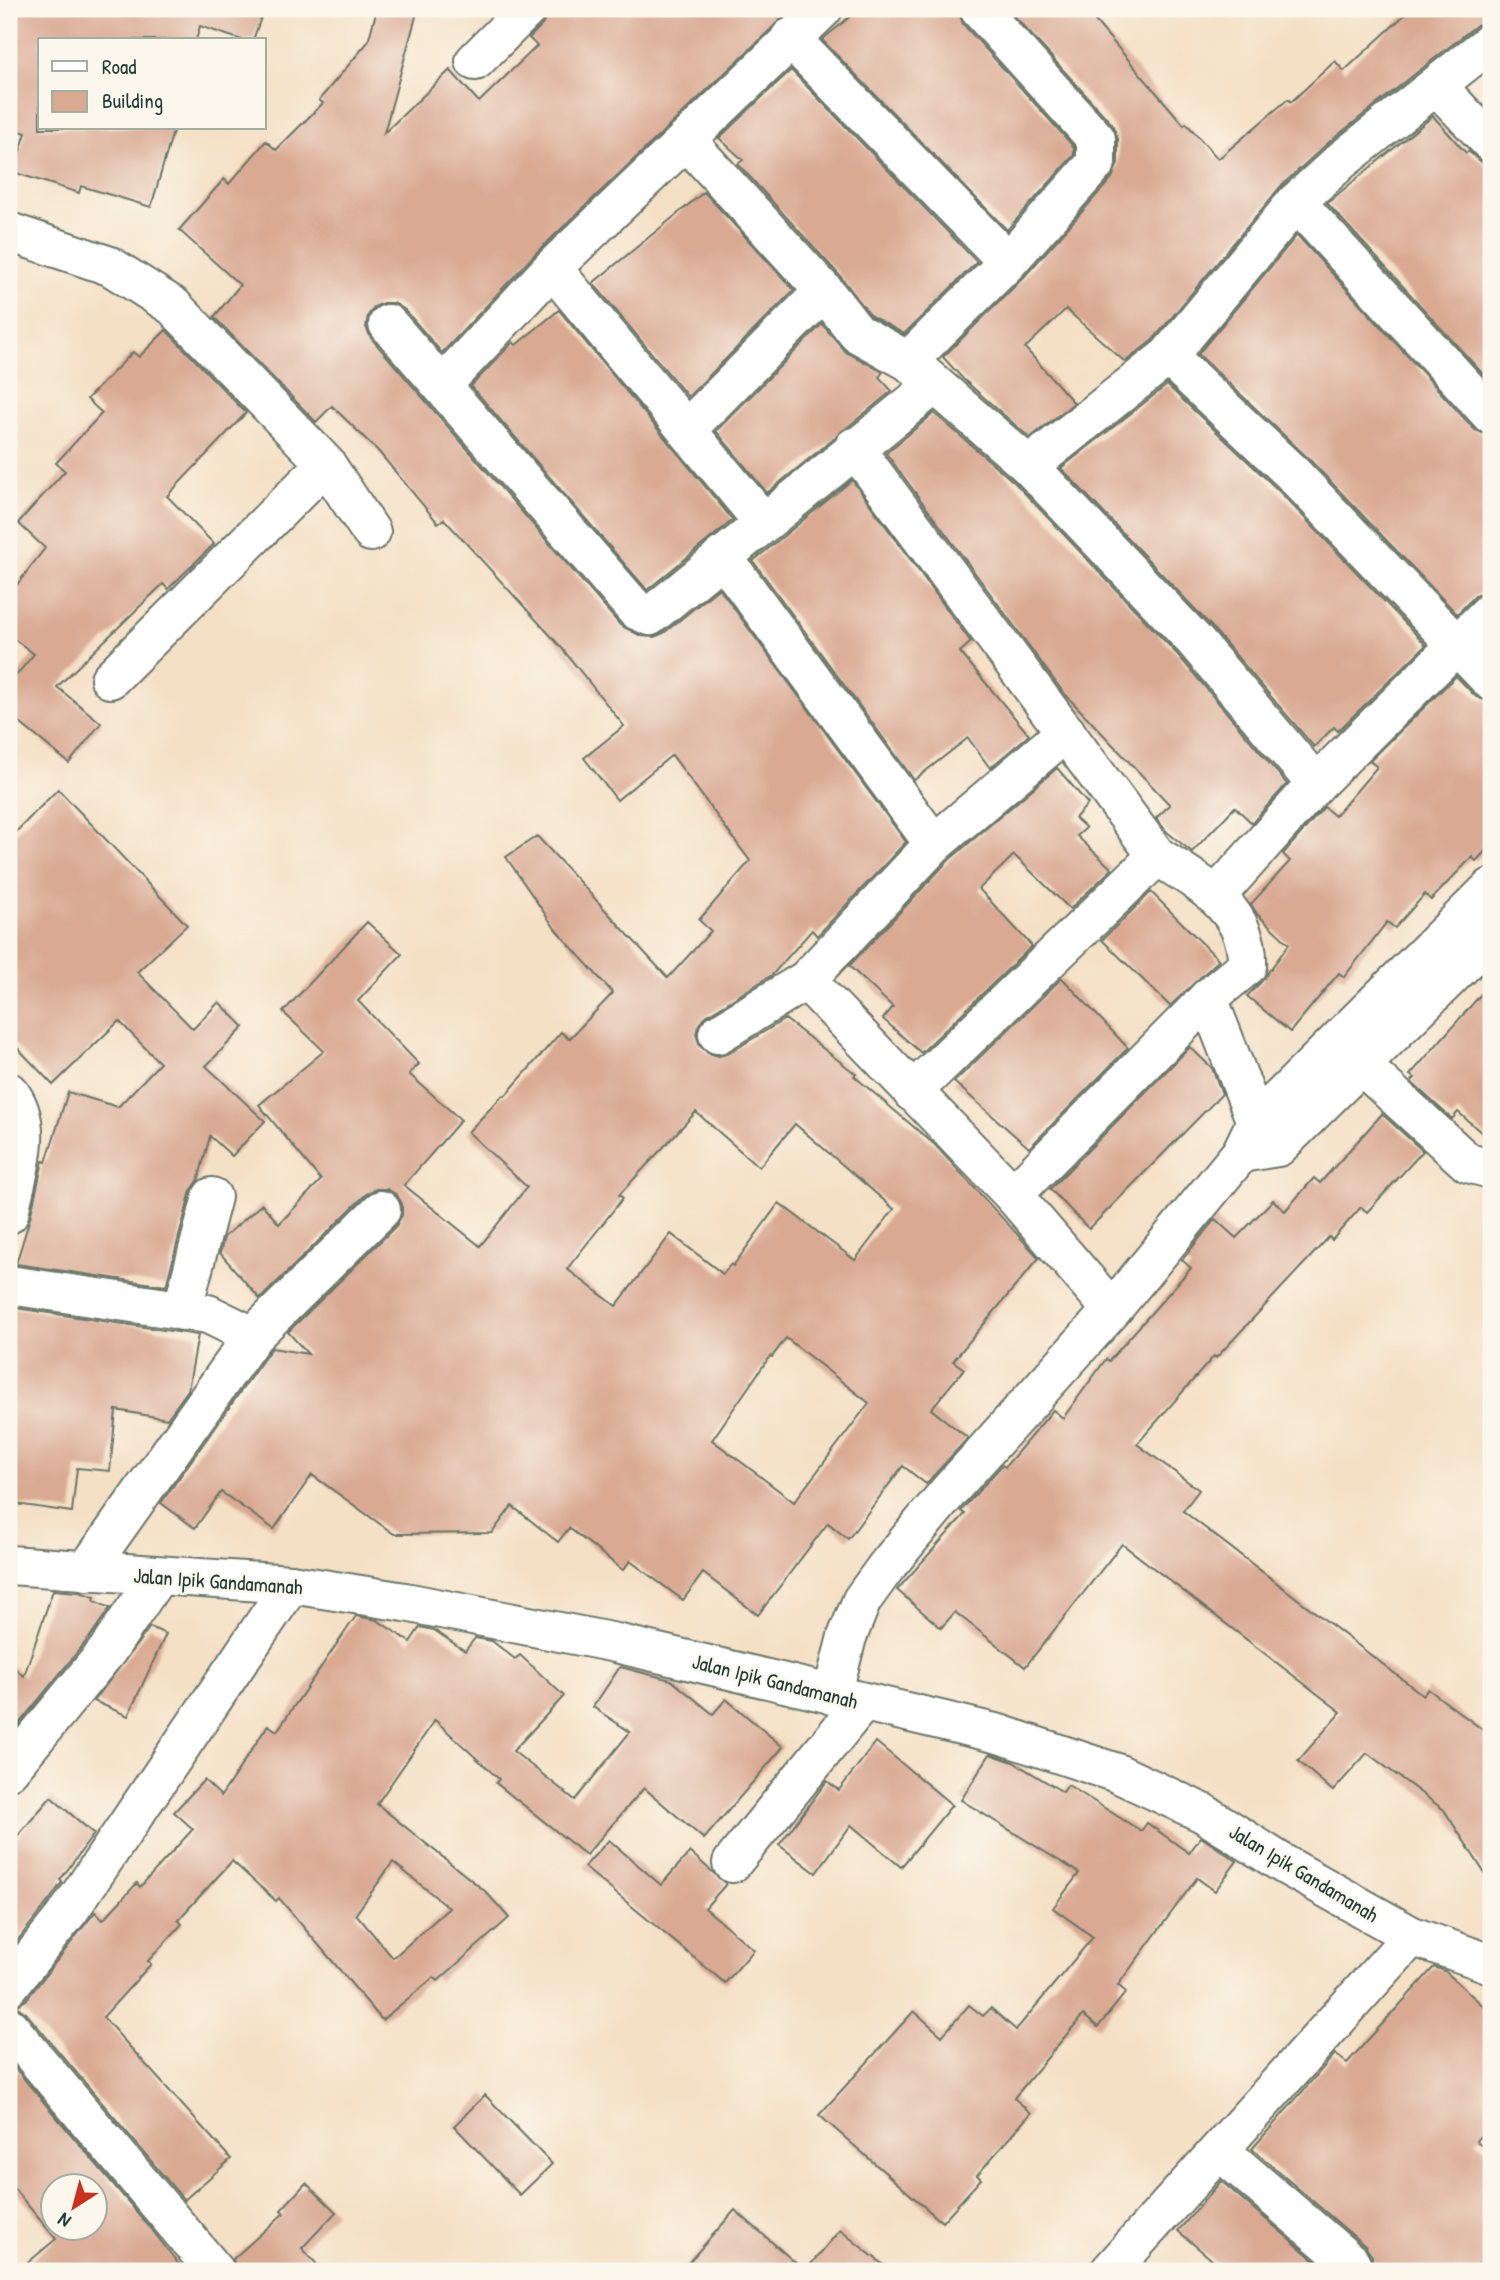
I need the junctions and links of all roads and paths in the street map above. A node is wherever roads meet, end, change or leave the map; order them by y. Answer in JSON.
{"nodes":[{"id":1,"x":527,"y":9,"type":"edge"},
{"id":2,"x":823,"y":9,"type":"edge"},
{"id":3,"x":979,"y":9,"type":"edge"},
{"id":4,"x":790,"y":38,"type":"junction"},
{"id":5,"x":1491,"y":42,"type":"edge"},
{"id":6,"x":475,"y":61,"type":"dead end"},
{"id":7,"x":1437,"y":86,"type":"junction"},
{"id":8,"x":686,"y":140,"type":"junction"},
{"id":9,"x":1491,"y":143,"type":"edge"},
{"id":10,"x":1296,"y":202,"type":"junction"},
{"id":11,"x":9,"y":232,"type":"edge"},
{"id":12,"x":1008,"y":261,"type":"junction"},
{"id":13,"x":552,"y":268,"type":"junction"},
{"id":14,"x":824,"y":290,"type":"junction"},
{"id":15,"x":388,"y":324,"type":"dead end"},
{"id":16,"x":1168,"y":356,"type":"junction"},
{"id":17,"x":921,"y":374,"type":"junction"},
{"id":18,"x":442,"y":384,"type":"junction"},
{"id":19,"x":1491,"y":415,"type":"edge"},
{"id":20,"x":687,"y":429,"type":"junction"},
{"id":21,"x":854,"y":447,"type":"junction"},
{"id":22,"x":326,"y":464,"type":"junction"},
{"id":23,"x":1029,"y":466,"type":"junction"},
{"id":24,"x":762,"y":522,"type":"junction"},
{"id":25,"x":371,"y":532,"type":"dead end"},
{"id":26,"x":722,"y":556,"type":"junction"},
{"id":27,"x":1491,"y":611,"type":"edge"},
{"id":28,"x":1457,"y":648,"type":"junction"},
{"id":29,"x":110,"y":679,"type":"dead end"},
{"id":30,"x":1491,"y":681,"type":"edge"},
{"id":31,"x":1066,"y":732,"type":"junction"},
{"id":32,"x":1316,"y":784,"type":"junction"},
{"id":33,"x":934,"y":844,"type":"junction"},
{"id":34,"x":1157,"y":856,"type":"junction"},
{"id":35,"x":1491,"y":888,"type":"edge"},
{"id":36,"x":1217,"y":894,"type":"junction"},
{"id":37,"x":1491,"y":937,"type":"edge"},
{"id":38,"x":1434,"y":967,"type":"junction"},
{"id":39,"x":807,"y":980,"type":"junction"},
{"id":40,"x":1208,"y":999,"type":"junction"},
{"id":41,"x":718,"y":1034,"type":"dead end"},
{"id":42,"x":1360,"y":1065,"type":"junction"},
{"id":43,"x":9,"y":1092,"type":"edge"},
{"id":44,"x":912,"y":1093,"type":"junction"},
{"id":45,"x":1258,"y":1141,"type":"junction"},
{"id":46,"x":1491,"y":1169,"type":"edge"},
{"id":47,"x":1013,"y":1195,"type":"junction"},
{"id":48,"x":212,"y":1197,"type":"dead end"},
{"id":49,"x":381,"y":1210,"type":"dead end"},
{"id":50,"x":9,"y":1214,"type":"edge"},
{"id":51,"x":9,"y":1285,"type":"edge"},
{"id":52,"x":1112,"y":1310,"type":"junction"},
{"id":53,"x":182,"y":1311,"type":"junction"},
{"id":54,"x":253,"y":1336,"type":"junction"},
{"id":55,"x":9,"y":1565,"type":"edge"},
{"id":56,"x":86,"y":1571,"type":"junction"},
{"id":57,"x":158,"y":1576,"type":"junction"},
{"id":58,"x":292,"y":1584,"type":"junction"},
{"id":59,"x":847,"y":1699,"type":"junction"},
{"id":60,"x":9,"y":1770,"type":"edge"},
{"id":61,"x":732,"y":1863,"type":"dead end"},
{"id":62,"x":1412,"y":1936,"type":"junction"},
{"id":63,"x":1491,"y":1964,"type":"edge"},
{"id":64,"x":9,"y":1986,"type":"edge"},
{"id":65,"x":9,"y":2027,"type":"edge"},
{"id":66,"x":1220,"y":2151,"type":"junction"},
{"id":67,"x":1351,"y":2263,"type":"dead end"},
{"id":68,"x":215,"y":2271,"type":"edge"},
{"id":69,"x":1111,"y":2271,"type":"edge"}],
"edges":[{"from":1,"to":6,"type":"street"},
{"from":2,"to":4,"type":"street"},
{"from":3,"to":12,"type":"street"},
{"from":4,"to":8,"type":"street"},
{"from":4,"to":12,"type":"street"},
{"from":5,"to":7,"type":"street"},
{"from":7,"to":9,"type":"street"},
{"from":7,"to":10,"type":"street"},
{"from":8,"to":13,"type":"street"},
{"from":8,"to":14,"type":"street"},
{"from":10,"to":16,"type":"street"},
{"from":10,"to":19,"type":"street"},
{"from":11,"to":22,"type":"street"},
{"from":12,"to":17,"type":"street"},
{"from":13,"to":18,"type":"street"},
{"from":13,"to":20,"type":"street"},
{"from":14,"to":17,"type":"street"},
{"from":14,"to":20,"type":"street"},
{"from":15,"to":18,"type":"street"},
{"from":16,"to":23,"type":"street"},
{"from":16,"to":28,"type":"street"},
{"from":17,"to":21,"type":"street"},
{"from":17,"to":23,"type":"street"},
{"from":18,"to":26,"type":"street"},
{"from":20,"to":24,"type":"street"},
{"from":21,"to":24,"type":"street"},
{"from":21,"to":31,"type":"street"},
{"from":22,"to":25,"type":"street"},
{"from":22,"to":29,"type":"street"},
{"from":23,"to":32,"type":"street"},
{"from":24,"to":26,"type":"street"},
{"from":26,"to":33,"type":"street"},
{"from":27,"to":28,"type":"street"},
{"from":28,"to":30,"type":"street"},
{"from":28,"to":32,"type":"street"},
{"from":31,"to":33,"type":"street"},
{"from":31,"to":34,"type":"street"},
{"from":32,"to":36,"type":"street"},
{"from":33,"to":39,"type":"street"},
{"from":34,"to":36,"type":"street"},
{"from":34,"to":44,"type":"street"},
{"from":35,"to":38,"type":"street"},
{"from":36,"to":40,"type":"street"},
{"from":37,"to":38,"type":"street"},
{"from":38,"to":42,"type":"street"},
{"from":38,"to":45,"type":"street"},
{"from":39,"to":41,"type":"street"},
{"from":39,"to":44,"type":"street"},
{"from":40,"to":45,"type":"street"},
{"from":40,"to":47,"type":"street"},
{"from":42,"to":45,"type":"street"},
{"from":42,"to":46,"type":"street"},
{"from":43,"to":50,"type":"street"},
{"from":44,"to":47,"type":"street"},
{"from":45,"to":52,"type":"street"},
{"from":47,"to":52,"type":"street"},
{"from":48,"to":53,"type":"street"},
{"from":49,"to":54,"type":"street"},
{"from":51,"to":53,"type":"street"},
{"from":52,"to":59,"type":"street"},
{"from":53,"to":54,"type":"street"},
{"from":54,"to":56,"type":"street"},
{"from":55,"to":56,"type":"street","name":"Jalan Ipik Gandamanah"},
{"from":56,"to":57,"type":"street","name":"Jalan Ipik Gandamanah"},
{"from":57,"to":58,"type":"street","name":"Jalan Ipik Gandamanah"},
{"from":57,"to":60,"type":"street"},
{"from":58,"to":59,"type":"street","name":"Jalan Ipik Gandamanah"},
{"from":58,"to":64,"type":"street"},
{"from":59,"to":61,"type":"street"},
{"from":59,"to":62,"type":"street","name":"Jalan Ipik Gandamanah"},
{"from":62,"to":63,"type":"street","name":"Jalan Ipik Gandamanah"},
{"from":62,"to":66,"type":"street"},
{"from":65,"to":68,"type":"street"},
{"from":66,"to":67,"type":"street"},
{"from":66,"to":69,"type":"street"}]}
